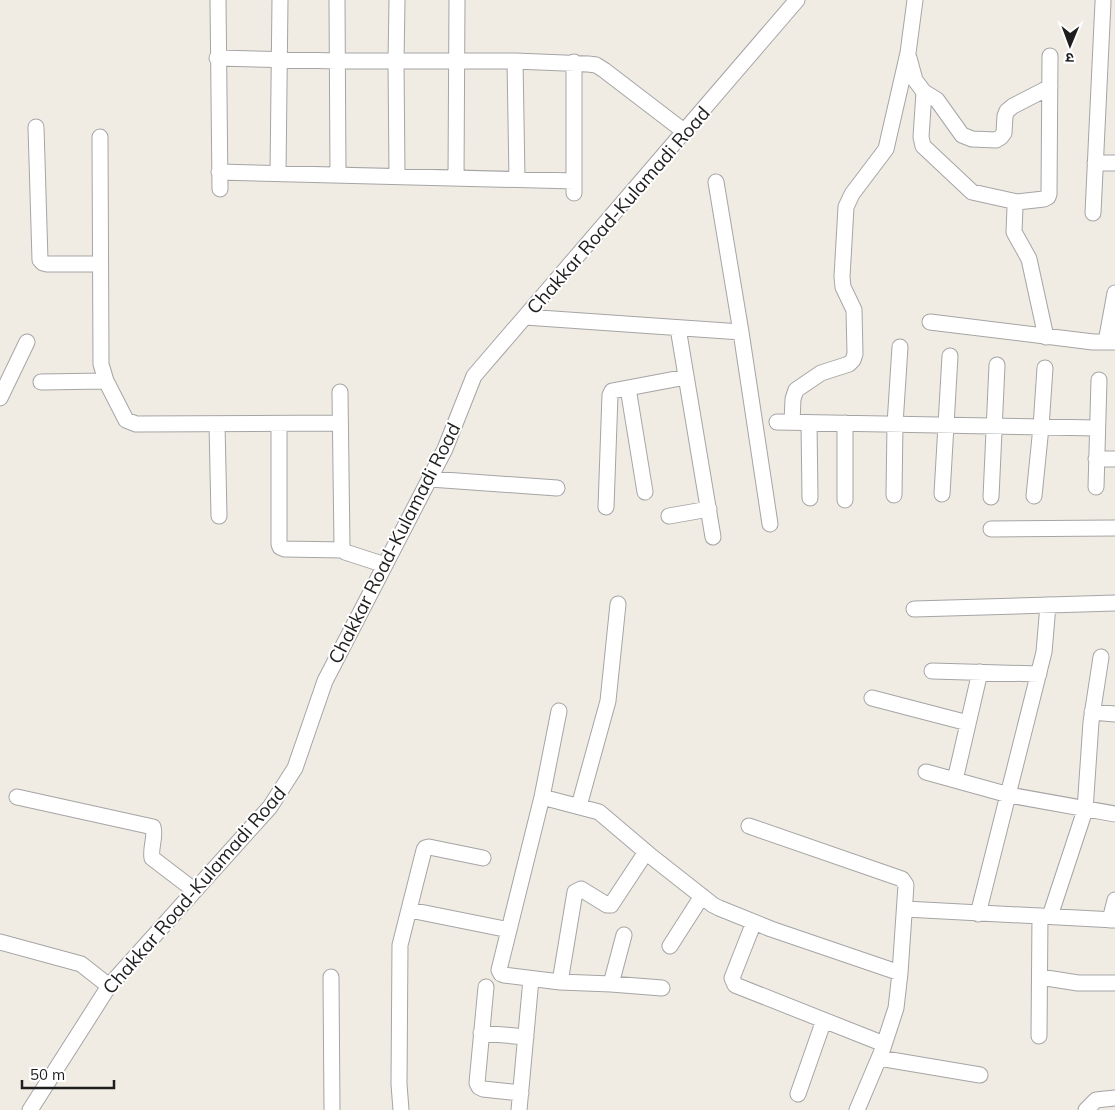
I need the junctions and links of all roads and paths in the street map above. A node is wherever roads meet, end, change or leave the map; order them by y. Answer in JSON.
{"nodes":[{"id":1,"x":218,"y":0,"type":"edge"},
{"id":2,"x":280,"y":0,"type":"edge"},
{"id":3,"x":337,"y":0,"type":"edge"},
{"id":4,"x":397,"y":0,"type":"edge"},
{"id":5,"x":457,"y":0,"type":"edge"},
{"id":6,"x":797,"y":0,"type":"edge"},
{"id":7,"x":915,"y":0,"type":"edge"},
{"id":8,"x":1106,"y":2,"type":"edge"},
{"id":9,"x":908,"y":53,"type":"junction"},
{"id":10,"x":1050,"y":56,"type":"dead end"},
{"id":11,"x":218,"y":58,"type":"junction"},
{"id":12,"x":280,"y":60,"type":"junction"},
{"id":13,"x":337,"y":61,"type":"junction"},
{"id":14,"x":396,"y":61,"type":"junction"},
{"id":15,"x":457,"y":61,"type":"junction"},
{"id":16,"x":515,"y":61,"type":"junction"},
{"id":17,"x":574,"y":62,"type":"junction"},
{"id":18,"x":1050,"y":87,"type":"junction"},
{"id":19,"x":924,"y":92,"type":"junction"},
{"id":20,"x":36,"y":127,"type":"dead end"},
{"id":21,"x":685,"y":132,"type":"junction"},
{"id":22,"x":100,"y":137,"type":"dead end"},
{"id":23,"x":1095,"y":163,"type":"junction"},
{"id":24,"x":1115,"y":163,"type":"edge"},
{"id":25,"x":220,"y":172,"type":"junction"},
{"id":26,"x":278,"y":173,"type":"junction"},
{"id":27,"x":338,"y":175,"type":"junction"},
{"id":28,"x":398,"y":176,"type":"junction"},
{"id":29,"x":456,"y":178,"type":"junction"},
{"id":30,"x":517,"y":179,"type":"junction"},
{"id":31,"x":716,"y":182,"type":"dead end"},
{"id":32,"x":220,"y":189,"type":"dead end"},
{"id":33,"x":1017,"y":202,"type":"junction"},
{"id":34,"x":1093,"y":213,"type":"dead end"},
{"id":35,"x":100,"y":264,"type":"junction"},
{"id":36,"x":1115,"y":293,"type":"edge"},
{"id":37,"x":526,"y":317,"type":"junction"},
{"id":38,"x":930,"y":322,"type":"dead end"},
{"id":39,"x":678,"y":328,"type":"junction"},
{"id":40,"x":741,"y":332,"type":"junction"},
{"id":41,"x":1046,"y":337,"type":"junction"},
{"id":42,"x":27,"y":342,"type":"dead end"},
{"id":43,"x":1111,"y":342,"type":"edge"},
{"id":44,"x":900,"y":347,"type":"dead end"},
{"id":45,"x":950,"y":356,"type":"dead end"},
{"id":46,"x":997,"y":365,"type":"dead end"},
{"id":47,"x":1045,"y":368,"type":"dead end"},
{"id":48,"x":686,"y":377,"type":"junction"},
{"id":49,"x":1099,"y":380,"type":"dead end"},
{"id":50,"x":106,"y":381,"type":"junction"},
{"id":51,"x":41,"y":382,"type":"dead end"},
{"id":52,"x":628,"y":388,"type":"junction"},
{"id":53,"x":340,"y":392,"type":"dead end"},
{"id":54,"x":0,"y":398,"type":"edge"},
{"id":55,"x":340,"y":423,"type":"junction"},
{"id":56,"x":809,"y":423,"type":"junction"},
{"id":57,"x":846,"y":423,"type":"junction"},
{"id":58,"x":217,"y":424,"type":"junction"},
{"id":59,"x":279,"y":424,"type":"junction"},
{"id":60,"x":895,"y":424,"type":"junction"},
{"id":61,"x":946,"y":425,"type":"junction"},
{"id":62,"x":994,"y":426,"type":"junction"},
{"id":63,"x":1042,"y":427,"type":"junction"},
{"id":64,"x":1097,"y":428,"type":"junction"},
{"id":65,"x":1096,"y":459,"type":"junction"},
{"id":66,"x":1115,"y":459,"type":"edge"},
{"id":67,"x":430,"y":479,"type":"junction"},
{"id":68,"x":1096,"y":487,"type":"dead end"},
{"id":69,"x":558,"y":488,"type":"dead end"},
{"id":70,"x":645,"y":492,"type":"dead end"},
{"id":71,"x":942,"y":494,"type":"dead end"},
{"id":72,"x":894,"y":495,"type":"dead end"},
{"id":73,"x":1034,"y":496,"type":"dead end"},
{"id":74,"x":991,"y":497,"type":"dead end"},
{"id":75,"x":810,"y":498,"type":"dead end"},
{"id":76,"x":845,"y":500,"type":"dead end"},
{"id":77,"x":606,"y":507,"type":"dead end"},
{"id":78,"x":708,"y":509,"type":"junction"},
{"id":79,"x":219,"y":516,"type":"dead end"},
{"id":80,"x":669,"y":516,"type":"dead end"},
{"id":81,"x":770,"y":524,"type":"dead end"},
{"id":82,"x":1115,"y":528,"type":"edge"},
{"id":83,"x":991,"y":529,"type":"dead end"},
{"id":84,"x":713,"y":536,"type":"dead end"},
{"id":85,"x":343,"y":550,"type":"junction"},
{"id":86,"x":385,"y":565,"type":"junction"},
{"id":87,"x":1115,"y":603,"type":"edge"},
{"id":88,"x":618,"y":604,"type":"dead end"},
{"id":89,"x":1048,"y":605,"type":"junction"},
{"id":90,"x":914,"y":609,"type":"dead end"},
{"id":91,"x":1101,"y":657,"type":"dead end"},
{"id":92,"x":932,"y":671,"type":"dead end"},
{"id":93,"x":980,"y":672,"type":"junction"},
{"id":94,"x":1039,"y":674,"type":"junction"},
{"id":95,"x":872,"y":698,"type":"dead end"},
{"id":96,"x":559,"y":711,"type":"dead end"},
{"id":97,"x":1092,"y":712,"type":"junction"},
{"id":98,"x":1115,"y":714,"type":"edge"},
{"id":99,"x":968,"y":723,"type":"junction"},
{"id":100,"x":926,"y":772,"type":"dead end"},
{"id":101,"x":955,"y":780,"type":"junction"},
{"id":102,"x":1009,"y":795,"type":"junction"},
{"id":103,"x":17,"y":797,"type":"dead end"},
{"id":104,"x":542,"y":797,"type":"junction"},
{"id":105,"x":579,"y":806,"type":"junction"},
{"id":106,"x":1085,"y":810,"type":"junction"},
{"id":107,"x":1115,"y":814,"type":"edge"},
{"id":108,"x":749,"y":826,"type":"dead end"},
{"id":109,"x":646,"y":852,"type":"junction"},
{"id":110,"x":483,"y":858,"type":"dead end"},
{"id":111,"x":194,"y":890,"type":"junction"},
{"id":112,"x":702,"y":896,"type":"junction"},
{"id":113,"x":1115,"y":900,"type":"edge"},
{"id":114,"x":905,"y":909,"type":"junction"},
{"id":115,"x":410,"y":910,"type":"junction"},
{"id":116,"x":978,"y":914,"type":"junction"},
{"id":117,"x":1045,"y":916,"type":"junction"},
{"id":118,"x":1113,"y":920,"type":"edge"},
{"id":119,"x":754,"y":922,"type":"junction"},
{"id":120,"x":509,"y":930,"type":"junction"},
{"id":121,"x":624,"y":935,"type":"dead end"},
{"id":122,"x":0,"y":942,"type":"edge"},
{"id":123,"x":670,"y":946,"type":"dead end"},
{"id":124,"x":900,"y":973,"type":"junction"},
{"id":125,"x":1040,"y":976,"type":"junction"},
{"id":126,"x":331,"y":977,"type":"dead end"},
{"id":127,"x":560,"y":982,"type":"junction"},
{"id":128,"x":1115,"y":983,"type":"edge"},
{"id":129,"x":611,"y":984,"type":"junction"},
{"id":130,"x":530,"y":985,"type":"junction"},
{"id":131,"x":109,"y":986,"type":"junction"},
{"id":132,"x":486,"y":987,"type":"dead end"},
{"id":133,"x":662,"y":988,"type":"dead end"},
{"id":134,"x":824,"y":1020,"type":"junction"},
{"id":135,"x":481,"y":1033,"type":"junction"},
{"id":136,"x":1039,"y":1036,"type":"dead end"},
{"id":137,"x":526,"y":1037,"type":"junction"},
{"id":138,"x":882,"y":1051,"type":"junction"},
{"id":139,"x":980,"y":1075,"type":"dead end"},
{"id":140,"x":521,"y":1093,"type":"junction"},
{"id":141,"x":798,"y":1094,"type":"dead end"},
{"id":142,"x":1115,"y":1098,"type":"edge"},
{"id":143,"x":30,"y":1110,"type":"edge"},
{"id":144,"x":332,"y":1110,"type":"edge"},
{"id":145,"x":401,"y":1110,"type":"edge"},
{"id":146,"x":519,"y":1110,"type":"edge"},
{"id":147,"x":857,"y":1110,"type":"edge"},
{"id":148,"x":1086,"y":1110,"type":"edge"}],
"edges":[{"from":1,"to":11,"type":"street"},
{"from":2,"to":12,"type":"street"},
{"from":3,"to":13,"type":"street"},
{"from":4,"to":14,"type":"street"},
{"from":5,"to":15,"type":"street"},
{"from":6,"to":21,"type":"street","name":"Chakkar Road-Kulamadi Road"},
{"from":7,"to":9,"type":"street"},
{"from":8,"to":23,"type":"street"},
{"from":9,"to":19,"type":"street"},
{"from":9,"to":56,"type":"street"},
{"from":10,"to":18,"type":"street"},
{"from":11,"to":12,"type":"street"},
{"from":11,"to":25,"type":"street"},
{"from":12,"to":13,"type":"street"},
{"from":12,"to":26,"type":"street"},
{"from":13,"to":14,"type":"street"},
{"from":13,"to":27,"type":"street"},
{"from":14,"to":15,"type":"street"},
{"from":14,"to":28,"type":"street"},
{"from":15,"to":16,"type":"street"},
{"from":15,"to":29,"type":"street"},
{"from":16,"to":17,"type":"street"},
{"from":16,"to":30,"type":"street"},
{"from":17,"to":21,"type":"street"},
{"from":17,"to":30,"type":"street"},
{"from":18,"to":19,"type":"street"},
{"from":18,"to":33,"type":"street"},
{"from":19,"to":33,"type":"street"},
{"from":20,"to":35,"type":"street"},
{"from":21,"to":37,"type":"street","name":"Chakkar Road-Kulamadi Road"},
{"from":22,"to":35,"type":"street"},
{"from":23,"to":24,"type":"street"},
{"from":23,"to":34,"type":"street"},
{"from":25,"to":26,"type":"street"},
{"from":25,"to":32,"type":"street"},
{"from":26,"to":27,"type":"street"},
{"from":27,"to":28,"type":"street"},
{"from":28,"to":29,"type":"street"},
{"from":29,"to":30,"type":"street"},
{"from":31,"to":40,"type":"street"},
{"from":33,"to":41,"type":"street"},
{"from":35,"to":50,"type":"street"},
{"from":36,"to":43,"type":"street"},
{"from":37,"to":39,"type":"street"},
{"from":37,"to":67,"type":"street","name":"Chakkar Road-Kulamadi Road"},
{"from":38,"to":41,"type":"street"},
{"from":39,"to":40,"type":"street"},
{"from":39,"to":48,"type":"street"},
{"from":40,"to":81,"type":"street"},
{"from":41,"to":43,"type":"street"},
{"from":42,"to":54,"type":"street"},
{"from":44,"to":60,"type":"street"},
{"from":45,"to":61,"type":"street"},
{"from":46,"to":62,"type":"street"},
{"from":47,"to":63,"type":"street"},
{"from":48,"to":52,"type":"street"},
{"from":48,"to":78,"type":"street"},
{"from":49,"to":64,"type":"street"},
{"from":50,"to":51,"type":"street"},
{"from":50,"to":58,"type":"street"},
{"from":52,"to":70,"type":"street"},
{"from":52,"to":77,"type":"street"},
{"from":53,"to":55,"type":"street"},
{"from":55,"to":59,"type":"street"},
{"from":55,"to":85,"type":"street"},
{"from":56,"to":57,"type":"street"},
{"from":56,"to":75,"type":"street"},
{"from":57,"to":60,"type":"street"},
{"from":57,"to":76,"type":"street"},
{"from":58,"to":59,"type":"street"},
{"from":58,"to":79,"type":"street"},
{"from":59,"to":85,"type":"street"},
{"from":60,"to":61,"type":"street"},
{"from":60,"to":72,"type":"street"},
{"from":61,"to":62,"type":"street"},
{"from":61,"to":71,"type":"street"},
{"from":62,"to":63,"type":"street"},
{"from":62,"to":74,"type":"street"},
{"from":63,"to":64,"type":"street"},
{"from":63,"to":73,"type":"street"},
{"from":64,"to":65,"type":"street"},
{"from":65,"to":66,"type":"street"},
{"from":65,"to":68,"type":"street"},
{"from":67,"to":69,"type":"street"},
{"from":67,"to":86,"type":"street","name":"Chakkar Road-Kulamadi Road"},
{"from":78,"to":80,"type":"street"},
{"from":78,"to":84,"type":"street"},
{"from":82,"to":83,"type":"street"},
{"from":85,"to":86,"type":"street"},
{"from":86,"to":111,"type":"street","name":"Chakkar Road-Kulamadi Road"},
{"from":87,"to":89,"type":"street"},
{"from":88,"to":105,"type":"street"},
{"from":89,"to":90,"type":"street"},
{"from":89,"to":94,"type":"street"},
{"from":91,"to":97,"type":"street"},
{"from":92,"to":93,"type":"street"},
{"from":93,"to":94,"type":"street"},
{"from":93,"to":99,"type":"street"},
{"from":94,"to":102,"type":"street"},
{"from":95,"to":99,"type":"street"},
{"from":96,"to":104,"type":"street"},
{"from":97,"to":98,"type":"street"},
{"from":97,"to":106,"type":"street"},
{"from":99,"to":101,"type":"street"},
{"from":100,"to":101,"type":"street"},
{"from":101,"to":102,"type":"street"},
{"from":102,"to":106,"type":"street"},
{"from":102,"to":116,"type":"street"},
{"from":103,"to":111,"type":"street"},
{"from":104,"to":105,"type":"street"},
{"from":104,"to":120,"type":"street"},
{"from":105,"to":109,"type":"street"},
{"from":106,"to":107,"type":"street"},
{"from":106,"to":117,"type":"street"},
{"from":108,"to":114,"type":"street"},
{"from":109,"to":112,"type":"street"},
{"from":109,"to":127,"type":"street"},
{"from":110,"to":115,"type":"street"},
{"from":111,"to":131,"type":"street","name":"Chakkar Road-Kulamadi Road"},
{"from":112,"to":119,"type":"street"},
{"from":112,"to":123,"type":"street"},
{"from":113,"to":118,"type":"street"},
{"from":114,"to":116,"type":"street"},
{"from":114,"to":124,"type":"street"},
{"from":115,"to":120,"type":"street"},
{"from":115,"to":145,"type":"street"},
{"from":116,"to":117,"type":"street"},
{"from":117,"to":118,"type":"street"},
{"from":117,"to":125,"type":"street"},
{"from":119,"to":124,"type":"street"},
{"from":119,"to":134,"type":"street"},
{"from":120,"to":130,"type":"street"},
{"from":121,"to":129,"type":"street"},
{"from":122,"to":131,"type":"street"},
{"from":124,"to":138,"type":"street"},
{"from":125,"to":128,"type":"street"},
{"from":125,"to":136,"type":"street"},
{"from":126,"to":144,"type":"street"},
{"from":127,"to":129,"type":"street"},
{"from":127,"to":130,"type":"street"},
{"from":129,"to":133,"type":"street"},
{"from":130,"to":137,"type":"street"},
{"from":131,"to":143,"type":"street","name":"Chakkar Road-Kulamadi Road"},
{"from":132,"to":135,"type":"street"},
{"from":134,"to":138,"type":"street"},
{"from":134,"to":141,"type":"street"},
{"from":135,"to":137,"type":"street"},
{"from":135,"to":140,"type":"street"},
{"from":137,"to":140,"type":"street"},
{"from":138,"to":139,"type":"street"},
{"from":138,"to":147,"type":"street"},
{"from":140,"to":146,"type":"street"},
{"from":142,"to":148,"type":"street"}]}
